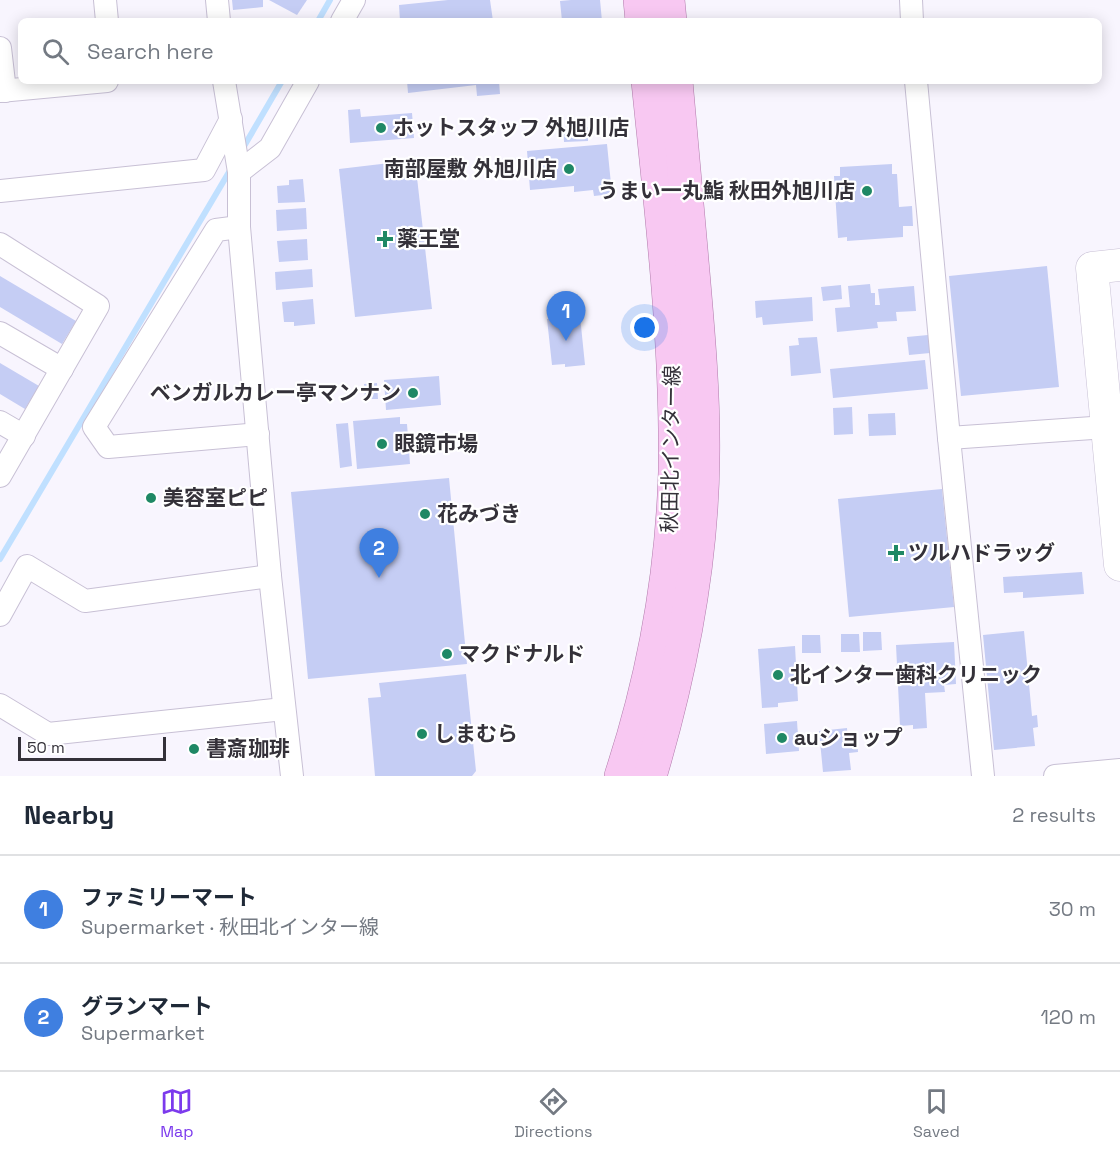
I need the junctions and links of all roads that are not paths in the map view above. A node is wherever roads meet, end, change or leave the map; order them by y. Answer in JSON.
{"nodes":[{"id":1,"x":105,"y":0,"type":"edge"},
{"id":2,"x":217,"y":0,"type":"edge"},
{"id":3,"x":354,"y":0,"type":"edge"},
{"id":4,"x":640,"y":0,"type":"edge"},
{"id":5,"x":668,"y":0,"type":"edge"},
{"id":6,"x":911,"y":0,"type":"edge"},
{"id":7,"x":107,"y":18,"type":"edge"},
{"id":8,"x":219,"y":18,"type":"edge"},
{"id":9,"x":344,"y":18,"type":"edge"},
{"id":10,"x":642,"y":18,"type":"edge"},
{"id":11,"x":670,"y":18,"type":"edge"},
{"id":12,"x":912,"y":18,"type":"edge"},
{"id":13,"x":0,"y":48,"type":"edge"},
{"id":14,"x":76,"y":84,"type":"edge"},
{"id":15,"x":224,"y":84,"type":"edge"},
{"id":16,"x":306,"y":84,"type":"edge"},
{"id":17,"x":648,"y":84,"type":"edge"},
{"id":18,"x":676,"y":84,"type":"edge"},
{"id":19,"x":916,"y":84,"type":"edge"},
{"id":20,"x":2,"y":91,"type":"edge"},
{"id":21,"x":232,"y":130,"type":"junction"},
{"id":22,"x":239,"y":172,"type":"junction"},
{"id":23,"x":0,"y":191,"type":"edge"},
{"id":24,"x":239,"y":226,"type":"junction"},
{"id":25,"x":0,"y":244,"type":"edge"},
{"id":26,"x":1120,"y":265,"type":"edge"},
{"id":27,"x":0,"y":333,"type":"edge"},
{"id":28,"x":62,"y":369,"type":"junction"},
{"id":29,"x":0,"y":422,"type":"edge"},
{"id":30,"x":1107,"y":428,"type":"junction"},
{"id":31,"x":258,"y":434,"type":"junction"},
{"id":32,"x":24,"y":436,"type":"junction"},
{"id":33,"x":949,"y":438,"type":"junction"},
{"id":34,"x":0,"y":476,"type":"edge"},
{"id":35,"x":1120,"y":565,"type":"edge"},
{"id":36,"x":270,"y":576,"type":"junction"},
{"id":37,"x":0,"y":615,"type":"edge"},
{"id":38,"x":0,"y":705,"type":"edge"},
{"id":39,"x":285,"y":710,"type":"junction"},
{"id":40,"x":1120,"y":770,"type":"edge"},
{"id":41,"x":292,"y":776,"type":"edge"},
{"id":42,"x":621,"y":776,"type":"edge"},
{"id":43,"x":650,"y":776,"type":"edge"},
{"id":44,"x":983,"y":776,"type":"edge"},
{"id":45,"x":1055,"y":776,"type":"edge"}],
"edges":[{"from":1,"to":7,"type":"street"},
{"from":2,"to":8,"type":"street"},
{"from":3,"to":9,"type":"street"},
{"from":4,"to":10,"type":"main road"},
{"from":5,"to":11,"type":"main road"},
{"from":6,"to":12,"type":"street"},
{"from":13,"to":20,"type":"street"},
{"from":14,"to":20,"type":"street"},
{"from":15,"to":21,"type":"street"},
{"from":16,"to":22,"type":"street"},
{"from":17,"to":42,"type":"main road","name":"秋田北インター線"},
{"from":18,"to":43,"type":"main road","name":"秋田北インター線"},
{"from":19,"to":33,"type":"street"},
{"from":21,"to":22,"type":"street"},
{"from":21,"to":23,"type":"street"},
{"from":22,"to":24,"type":"street"},
{"from":24,"to":31,"type":"street"},
{"from":24,"to":31,"type":"street"},
{"from":25,"to":28,"type":"street"},
{"from":26,"to":30,"type":"street"},
{"from":27,"to":28,"type":"street"},
{"from":28,"to":32,"type":"street"},
{"from":29,"to":32,"type":"street"},
{"from":30,"to":33,"type":"street"},
{"from":30,"to":35,"type":"street"},
{"from":31,"to":36,"type":"street"},
{"from":32,"to":34,"type":"street"},
{"from":33,"to":44,"type":"street"},
{"from":36,"to":37,"type":"street"},
{"from":36,"to":39,"type":"street"},
{"from":38,"to":39,"type":"street"},
{"from":39,"to":41,"type":"street"},
{"from":40,"to":45,"type":"street"}]}
